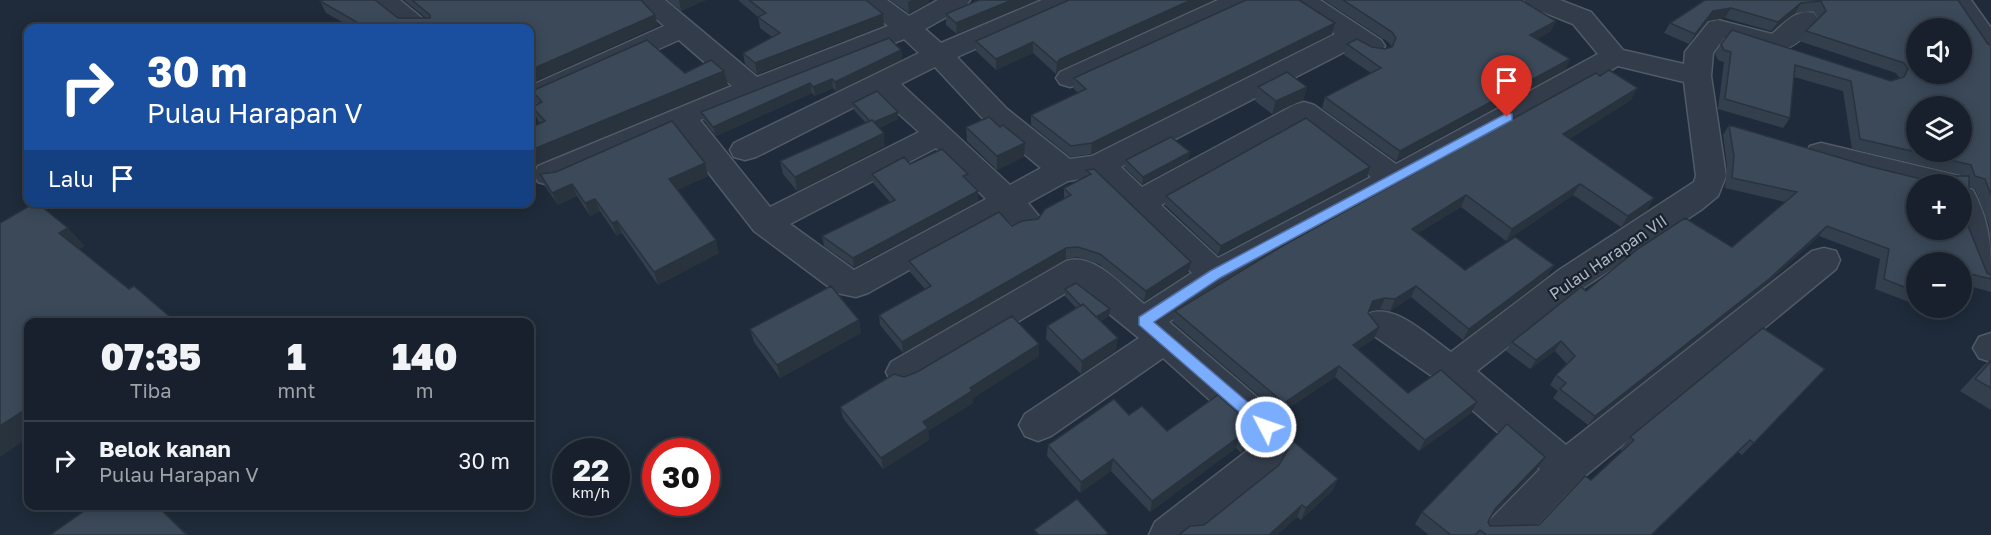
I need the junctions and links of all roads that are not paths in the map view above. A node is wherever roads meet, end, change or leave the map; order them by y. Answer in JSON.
{"nodes":[{"id":1,"x":383,"y":0,"type":"edge"},
{"id":2,"x":649,"y":0,"type":"edge"},
{"id":3,"x":870,"y":0,"type":"edge"},
{"id":4,"x":957,"y":0,"type":"edge"},
{"id":5,"x":1064,"y":0,"type":"edge"},
{"id":6,"x":1239,"y":0,"type":"edge"},
{"id":7,"x":1537,"y":0,"type":"edge"},
{"id":8,"x":1957,"y":1,"type":"edge"},
{"id":9,"x":1314,"y":2,"type":"edge"},
{"id":10,"x":1814,"y":10,"type":"edge"},
{"id":11,"x":1991,"y":10,"type":"edge"},
{"id":12,"x":416,"y":24,"type":"edge"},
{"id":13,"x":682,"y":28,"type":"junction"},
{"id":14,"x":908,"y":28,"type":"junction"},
{"id":15,"x":1777,"y":44,"type":"junction"},
{"id":16,"x":1991,"y":47,"type":"edge"},
{"id":17,"x":937,"y":55,"type":"junction"},
{"id":18,"x":1809,"y":55,"type":"edge"},
{"id":19,"x":1614,"y":56,"type":"junction"},
{"id":20,"x":1697,"y":76,"type":"junction"},
{"id":21,"x":1070,"y":78,"type":"dead end"},
{"id":22,"x":883,"y":84,"type":"junction"},
{"id":23,"x":753,"y":89,"type":"junction"},
{"id":24,"x":534,"y":95,"type":"edge"},
{"id":25,"x":681,"y":117,"type":"junction"},
{"id":26,"x":1702,"y":117,"type":"junction"},
{"id":27,"x":1736,"y":127,"type":"edge"},
{"id":28,"x":939,"y":134,"type":"junction"},
{"id":29,"x":1792,"y":144,"type":"edge"},
{"id":30,"x":745,"y":150,"type":"dead end"},
{"id":31,"x":1100,"y":165,"type":"junction"},
{"id":32,"x":1063,"y":170,"type":"junction"},
{"id":33,"x":549,"y":174,"type":"edge"},
{"id":34,"x":1906,"y":174,"type":"edge"},
{"id":35,"x":1395,"y":178,"type":"junction"},
{"id":36,"x":1972,"y":190,"type":"edge"},
{"id":37,"x":1991,"y":195,"type":"edge"},
{"id":38,"x":1139,"y":203,"type":"junction"},
{"id":39,"x":1015,"y":211,"type":"junction"},
{"id":40,"x":765,"y":224,"type":"junction"},
{"id":41,"x":1972,"y":224,"type":"edge"},
{"id":42,"x":1824,"y":260,"type":"dead end"},
{"id":43,"x":1991,"y":273,"type":"edge"},
{"id":44,"x":1215,"y":275,"type":"junction"},
{"id":45,"x":1382,"y":323,"type":"dead end"},
{"id":46,"x":1155,"y":330,"type":"junction"},
{"id":47,"x":1452,"y":371,"type":"junction"},
{"id":48,"x":904,"y":372,"type":"dead end"},
{"id":49,"x":1038,"y":425,"type":"dead end"},
{"id":50,"x":1566,"y":468,"type":"junction"},
{"id":51,"x":1169,"y":535,"type":"edge"},
{"id":52,"x":1502,"y":535,"type":"edge"}],
"edges":[{"from":1,"to":12,"type":"street"},
{"from":2,"to":13,"type":"street"},
{"from":3,"to":14,"type":"street"},
{"from":4,"to":14,"type":"street"},
{"from":5,"to":17,"type":"street"},
{"from":6,"to":21,"type":"street"},
{"from":7,"to":19,"type":"street"},
{"from":8,"to":11,"type":"street"},
{"from":8,"to":16,"type":"street"},
{"from":9,"to":31,"type":"street"},
{"from":10,"to":15,"type":"street"},
{"from":13,"to":23,"type":"street"},
{"from":13,"to":24,"type":"street"},
{"from":14,"to":17,"type":"street"},
{"from":14,"to":23,"type":"street"},
{"from":15,"to":18,"type":"street"},
{"from":15,"to":20,"type":"street","name":"Pulau Harapan VII"},
{"from":17,"to":22,"type":"street"},
{"from":17,"to":32,"type":"street"},
{"from":19,"to":20,"type":"street"},
{"from":19,"to":35,"type":"street"},
{"from":20,"to":26,"type":"street","name":"Pulau Harapan VII"},
{"from":22,"to":28,"type":"street"},
{"from":22,"to":30,"type":"street"},
{"from":23,"to":25,"type":"street"},
{"from":25,"to":33,"type":"street"},
{"from":25,"to":40,"type":"street"},
{"from":26,"to":27,"type":"street"},
{"from":26,"to":47,"type":"street","name":"Pulau Harapan VII"},
{"from":28,"to":39,"type":"street"},
{"from":28,"to":40,"type":"street"},
{"from":29,"to":34,"type":"street"},
{"from":31,"to":32,"type":"street"},
{"from":31,"to":38,"type":"street"},
{"from":32,"to":39,"type":"street"},
{"from":35,"to":38,"type":"street"},
{"from":35,"to":44,"type":"street"},
{"from":36,"to":37,"type":"street"},
{"from":38,"to":44,"type":"street"},
{"from":39,"to":40,"type":"street"},
{"from":41,"to":43,"type":"street"},
{"from":42,"to":50,"type":"street"},
{"from":44,"to":46,"type":"street"},
{"from":45,"to":47,"type":"street"},
{"from":46,"to":48,"type":"street"},
{"from":46,"to":49,"type":"street"},
{"from":46,"to":51,"type":"street"},
{"from":47,"to":50,"type":"street"},
{"from":50,"to":52,"type":"street"}]}
